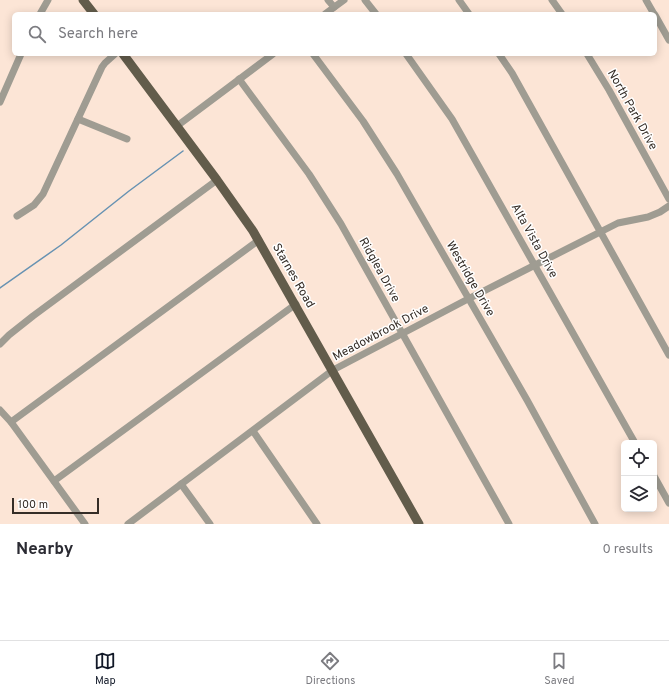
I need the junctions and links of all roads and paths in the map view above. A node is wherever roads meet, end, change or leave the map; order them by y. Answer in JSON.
{"nodes":[{"id":1,"x":48,"y":0,"type":"edge"},
{"id":2,"x":83,"y":0,"type":"edge"},
{"id":3,"x":328,"y":0,"type":"edge"},
{"id":4,"x":344,"y":0,"type":"edge"},
{"id":5,"x":366,"y":0,"type":"edge"},
{"id":6,"x":458,"y":0,"type":"edge"},
{"id":7,"x":552,"y":0,"type":"edge"},
{"id":8,"x":646,"y":0,"type":"edge"},
{"id":9,"x":334,"y":8,"type":"junction"},
{"id":10,"x":41,"y":12,"type":"edge"},
{"id":11,"x":92,"y":12,"type":"edge"},
{"id":12,"x":328,"y":12,"type":"edge"},
{"id":13,"x":375,"y":12,"type":"edge"},
{"id":14,"x":467,"y":12,"type":"edge"},
{"id":15,"x":561,"y":12,"type":"edge"},
{"id":16,"x":653,"y":12,"type":"edge"},
{"id":17,"x":657,"y":19,"type":"edge"},
{"id":18,"x":669,"y":40,"type":"edge"},
{"id":19,"x":20,"y":56,"type":"edge"},
{"id":20,"x":113,"y":56,"type":"edge"},
{"id":21,"x":124,"y":56,"type":"edge"},
{"id":22,"x":270,"y":56,"type":"edge"},
{"id":23,"x":314,"y":56,"type":"edge"},
{"id":24,"x":407,"y":56,"type":"edge"},
{"id":25,"x":500,"y":56,"type":"edge"},
{"id":26,"x":588,"y":56,"type":"edge"},
{"id":27,"x":239,"y":79,"type":"junction"},
{"id":28,"x":0,"y":102,"type":"edge"},
{"id":29,"x":78,"y":119,"type":"junction"},
{"id":30,"x":177,"y":126,"type":"junction"},
{"id":31,"x":127,"y":139,"type":"dead end"},
{"id":32,"x":217,"y":180,"type":"junction"},
{"id":33,"x":669,"y":199,"type":"edge"},
{"id":34,"x":669,"y":206,"type":"edge"},
{"id":35,"x":17,"y":216,"type":"dead end"},
{"id":36,"x":601,"y":231,"type":"junction"},
{"id":37,"x":259,"y":240,"type":"junction"},
{"id":38,"x":535,"y":265,"type":"junction"},
{"id":39,"x":468,"y":299,"type":"junction"},
{"id":40,"x":296,"y":304,"type":"junction"},
{"id":41,"x":403,"y":334,"type":"junction"},
{"id":42,"x":0,"y":344,"type":"edge"},
{"id":43,"x":669,"y":355,"type":"edge"},
{"id":44,"x":333,"y":370,"type":"junction"},
{"id":45,"x":0,"y":410,"type":"edge"},
{"id":46,"x":11,"y":422,"type":"junction"},
{"id":47,"x":253,"y":431,"type":"junction"},
{"id":48,"x":633,"y":440,"type":"edge"},
{"id":49,"x":54,"y":481,"type":"junction"},
{"id":50,"x":657,"y":481,"type":"edge"},
{"id":51,"x":182,"y":484,"type":"junction"},
{"id":52,"x":669,"y":503,"type":"edge"},
{"id":53,"x":85,"y":524,"type":"edge"},
{"id":54,"x":128,"y":524,"type":"edge"},
{"id":55,"x":210,"y":524,"type":"edge"},
{"id":56,"x":317,"y":524,"type":"edge"},
{"id":57,"x":419,"y":524,"type":"edge"},
{"id":58,"x":509,"y":524,"type":"edge"},
{"id":59,"x":595,"y":524,"type":"edge"}],
"edges":[{"from":1,"to":10,"type":"street"},
{"from":2,"to":11,"type":"main road"},
{"from":3,"to":9,"type":"street"},
{"from":4,"to":9,"type":"street"},
{"from":5,"to":13,"type":"street"},
{"from":6,"to":14,"type":"street"},
{"from":7,"to":15,"type":"street"},
{"from":8,"to":16,"type":"street"},
{"from":9,"to":12,"type":"street"},
{"from":17,"to":18,"type":"street"},
{"from":19,"to":28,"type":"street"},
{"from":20,"to":29,"type":"street"},
{"from":21,"to":30,"type":"main road","name":"Starnes Road"},
{"from":22,"to":27,"type":"street"},
{"from":23,"to":39,"type":"street","name":"Westridge Drive"},
{"from":24,"to":38,"type":"street","name":"Alta Vista Drive"},
{"from":25,"to":36,"type":"street"},
{"from":26,"to":33,"type":"street","name":"North Park Drive"},
{"from":27,"to":30,"type":"street"},
{"from":27,"to":41,"type":"street","name":"Ridglea Drive"},
{"from":29,"to":31,"type":"street"},
{"from":29,"to":35,"type":"street"},
{"from":30,"to":32,"type":"main road","name":"Starnes Road"},
{"from":32,"to":37,"type":"main road","name":"Starnes Road"},
{"from":32,"to":42,"type":"street"},
{"from":34,"to":36,"type":"street","name":"Meadowbrook Drive"},
{"from":36,"to":38,"type":"street","name":"Meadowbrook Drive"},
{"from":36,"to":43,"type":"street"},
{"from":37,"to":40,"type":"main road","name":"Starnes Road"},
{"from":37,"to":46,"type":"street"},
{"from":38,"to":39,"type":"street","name":"Meadowbrook Drive"},
{"from":38,"to":48,"type":"street","name":"Alta Vista Drive"},
{"from":39,"to":41,"type":"street","name":"Meadowbrook Drive"},
{"from":39,"to":59,"type":"street","name":"Westridge Drive"},
{"from":40,"to":44,"type":"main road","name":"Starnes Road"},
{"from":40,"to":49,"type":"street"},
{"from":41,"to":44,"type":"street","name":"Meadowbrook Drive"},
{"from":41,"to":58,"type":"street","name":"Ridglea Drive"},
{"from":44,"to":47,"type":"street","name":"Meadowbrook Drive"},
{"from":44,"to":57,"type":"main road","name":"Starnes Road"},
{"from":45,"to":46,"type":"street"},
{"from":46,"to":49,"type":"street"},
{"from":47,"to":51,"type":"street","name":"Meadowbrook Drive"},
{"from":47,"to":56,"type":"street"},
{"from":49,"to":53,"type":"street"},
{"from":50,"to":52,"type":"street"},
{"from":51,"to":54,"type":"street","name":"Meadowbrook Drive"},
{"from":51,"to":55,"type":"street"}]}
